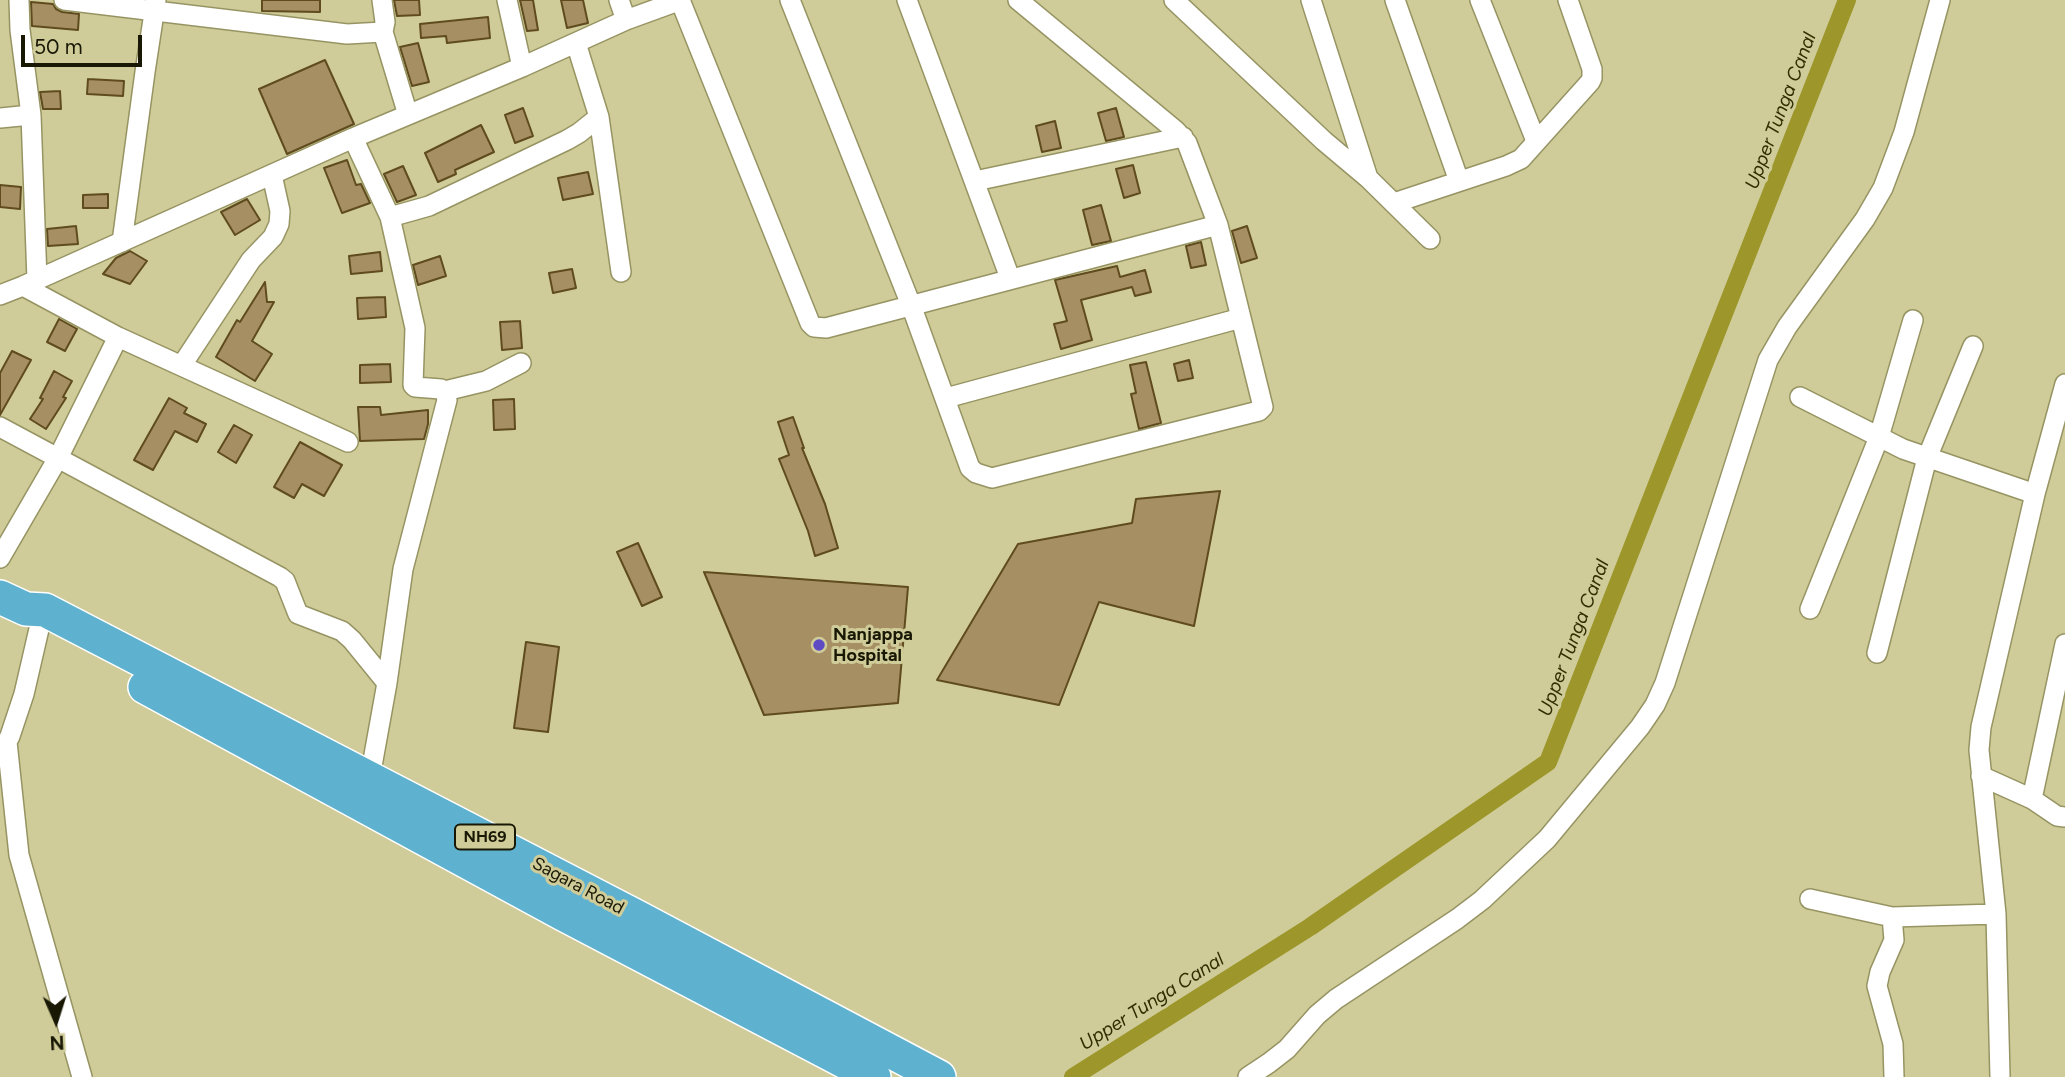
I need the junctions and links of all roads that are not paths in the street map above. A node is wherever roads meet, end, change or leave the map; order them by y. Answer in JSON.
{"nodes":[{"id":1,"x":19,"y":0,"type":"edge"},
{"id":2,"x":64,"y":0,"type":"edge"},
{"id":3,"x":382,"y":0,"type":"edge"},
{"id":4,"x":506,"y":0,"type":"edge"},
{"id":5,"x":619,"y":0,"type":"edge"},
{"id":6,"x":680,"y":0,"type":"edge"},
{"id":7,"x":790,"y":0,"type":"edge"},
{"id":8,"x":907,"y":0,"type":"edge"},
{"id":9,"x":1018,"y":0,"type":"edge"},
{"id":10,"x":1174,"y":0,"type":"edge"},
{"id":11,"x":1311,"y":0,"type":"edge"},
{"id":12,"x":1395,"y":0,"type":"edge"},
{"id":13,"x":1480,"y":0,"type":"edge"},
{"id":14,"x":1568,"y":0,"type":"edge"},
{"id":15,"x":1940,"y":0,"type":"edge"},
{"id":16,"x":156,"y":5,"type":"edge"},
{"id":17,"x":626,"y":20,"type":"junction"},
{"id":18,"x":383,"y":32,"type":"junction"},
{"id":19,"x":576,"y":43,"type":"junction"},
{"id":20,"x":522,"y":67,"type":"junction"},
{"id":21,"x":31,"y":115,"type":"junction"},
{"id":22,"x":408,"y":115,"type":"junction"},
{"id":23,"x":599,"y":117,"type":"junction"},
{"id":24,"x":0,"y":118,"type":"edge"},
{"id":25,"x":1183,"y":137,"type":"junction"},
{"id":26,"x":353,"y":138,"type":"junction"},
{"id":27,"x":1536,"y":141,"type":"junction"},
{"id":28,"x":272,"y":175,"type":"junction"},
{"id":29,"x":1368,"y":178,"type":"junction"},
{"id":30,"x":975,"y":181,"type":"junction"},
{"id":31,"x":1459,"y":181,"type":"junction"},
{"id":32,"x":1394,"y":203,"type":"junction"},
{"id":33,"x":390,"y":217,"type":"junction"},
{"id":34,"x":1218,"y":225,"type":"junction"},
{"id":35,"x":1430,"y":239,"type":"dead end"},
{"id":36,"x":122,"y":242,"type":"junction"},
{"id":37,"x":621,"y":272,"type":"dead end"},
{"id":38,"x":1010,"y":278,"type":"junction"},
{"id":39,"x":30,"y":283,"type":"junction"},
{"id":40,"x":0,"y":295,"type":"edge"},
{"id":41,"x":911,"y":305,"type":"junction"},
{"id":42,"x":1241,"y":318,"type":"junction"},
{"id":43,"x":1913,"y":320,"type":"dead end"},
{"id":44,"x":118,"y":337,"type":"junction"},
{"id":45,"x":1973,"y":346,"type":"dead end"},
{"id":46,"x":521,"y":363,"type":"dead end"},
{"id":47,"x":182,"y":365,"type":"junction"},
{"id":48,"x":2065,"y":384,"type":"edge"},
{"id":49,"x":445,"y":391,"type":"junction"},
{"id":50,"x":1800,"y":397,"type":"dead end"},
{"id":51,"x":946,"y":398,"type":"junction"},
{"id":52,"x":0,"y":426,"type":"edge"},
{"id":53,"x":1879,"y":437,"type":"junction"},
{"id":54,"x":348,"y":442,"type":"dead end"},
{"id":55,"x":58,"y":458,"type":"junction"},
{"id":56,"x":1927,"y":458,"type":"junction"},
{"id":57,"x":2035,"y":495,"type":"junction"},
{"id":58,"x":0,"y":558,"type":"edge"},
{"id":59,"x":1810,"y":609,"type":"dead end"},
{"id":60,"x":22,"y":612,"type":"edge"},
{"id":61,"x":2065,"y":644,"type":"edge"},
{"id":62,"x":1877,"y":653,"type":"dead end"},
{"id":63,"x":387,"y":683,"type":"junction"},
{"id":64,"x":3,"y":743,"type":"edge"},
{"id":65,"x":1981,"y":776,"type":"junction"},
{"id":66,"x":370,"y":777,"type":"junction"},
{"id":67,"x":2032,"y":799,"type":"junction"},
{"id":68,"x":2065,"y":817,"type":"edge"},
{"id":69,"x":1810,"y":899,"type":"dead end"},
{"id":70,"x":1996,"y":914,"type":"junction"},
{"id":71,"x":1892,"y":917,"type":"junction"},
{"id":72,"x":864,"y":1075,"type":"edge"},
{"id":73,"x":82,"y":1077,"type":"edge"},
{"id":74,"x":939,"y":1077,"type":"edge"},
{"id":75,"x":1248,"y":1077,"type":"edge"},
{"id":76,"x":1894,"y":1077,"type":"edge"},
{"id":77,"x":2000,"y":1077,"type":"edge"}],
"edges":[{"from":1,"to":21,"type":"street"},
{"from":2,"to":16,"type":"street"},
{"from":3,"to":18,"type":"street"},
{"from":4,"to":20,"type":"street"},
{"from":5,"to":17,"type":"street"},
{"from":6,"to":17,"type":"street"},
{"from":6,"to":41,"type":"street"},
{"from":7,"to":41,"type":"street"},
{"from":8,"to":30,"type":"street"},
{"from":9,"to":25,"type":"street"},
{"from":10,"to":29,"type":"street"},
{"from":11,"to":29,"type":"street"},
{"from":12,"to":31,"type":"street"},
{"from":13,"to":27,"type":"street"},
{"from":14,"to":27,"type":"street"},
{"from":15,"to":75,"type":"street"},
{"from":16,"to":18,"type":"street"},
{"from":16,"to":36,"type":"street"},
{"from":17,"to":19,"type":"street"},
{"from":18,"to":22,"type":"street"},
{"from":19,"to":20,"type":"street"},
{"from":19,"to":23,"type":"street"},
{"from":20,"to":22,"type":"street"},
{"from":21,"to":24,"type":"street"},
{"from":21,"to":39,"type":"street"},
{"from":22,"to":26,"type":"street"},
{"from":23,"to":33,"type":"street"},
{"from":23,"to":37,"type":"street"},
{"from":25,"to":30,"type":"street"},
{"from":25,"to":34,"type":"street"},
{"from":26,"to":28,"type":"street"},
{"from":26,"to":33,"type":"street"},
{"from":27,"to":31,"type":"street"},
{"from":28,"to":36,"type":"street"},
{"from":28,"to":47,"type":"street"},
{"from":29,"to":32,"type":"street"},
{"from":30,"to":38,"type":"street"},
{"from":31,"to":32,"type":"street"},
{"from":32,"to":35,"type":"street"},
{"from":33,"to":49,"type":"street"},
{"from":34,"to":38,"type":"street"},
{"from":34,"to":42,"type":"street"},
{"from":36,"to":39,"type":"street"},
{"from":38,"to":41,"type":"street"},
{"from":39,"to":40,"type":"street"},
{"from":39,"to":44,"type":"street"},
{"from":41,"to":51,"type":"street"},
{"from":42,"to":51,"type":"street"},
{"from":42,"to":51,"type":"street"},
{"from":43,"to":53,"type":"street"},
{"from":44,"to":47,"type":"street"},
{"from":44,"to":55,"type":"street"},
{"from":45,"to":56,"type":"street"},
{"from":46,"to":49,"type":"street"},
{"from":47,"to":54,"type":"street"},
{"from":48,"to":57,"type":"street"},
{"from":49,"to":63,"type":"street"},
{"from":50,"to":53,"type":"street"},
{"from":52,"to":55,"type":"street"},
{"from":53,"to":56,"type":"street"},
{"from":53,"to":59,"type":"street"},
{"from":55,"to":58,"type":"street"},
{"from":55,"to":63,"type":"street"},
{"from":56,"to":57,"type":"street"},
{"from":56,"to":62,"type":"street"},
{"from":57,"to":65,"type":"street"},
{"from":60,"to":64,"type":"street"},
{"from":60,"to":66,"type":"highway","name":"Sagara Road","number":"NH69"},
{"from":60,"to":72,"type":"highway","name":"Sagara Road","number":"NH69"},
{"from":61,"to":67,"type":"street"},
{"from":63,"to":66,"type":"street"},
{"from":64,"to":73,"type":"street"},
{"from":65,"to":67,"type":"street"},
{"from":65,"to":70,"type":"street"},
{"from":66,"to":74,"type":"highway","name":"Sagara Road","number":"NH69"},
{"from":67,"to":68,"type":"street"},
{"from":69,"to":71,"type":"street"},
{"from":70,"to":71,"type":"street"},
{"from":70,"to":77,"type":"street"},
{"from":71,"to":76,"type":"street"}]}
